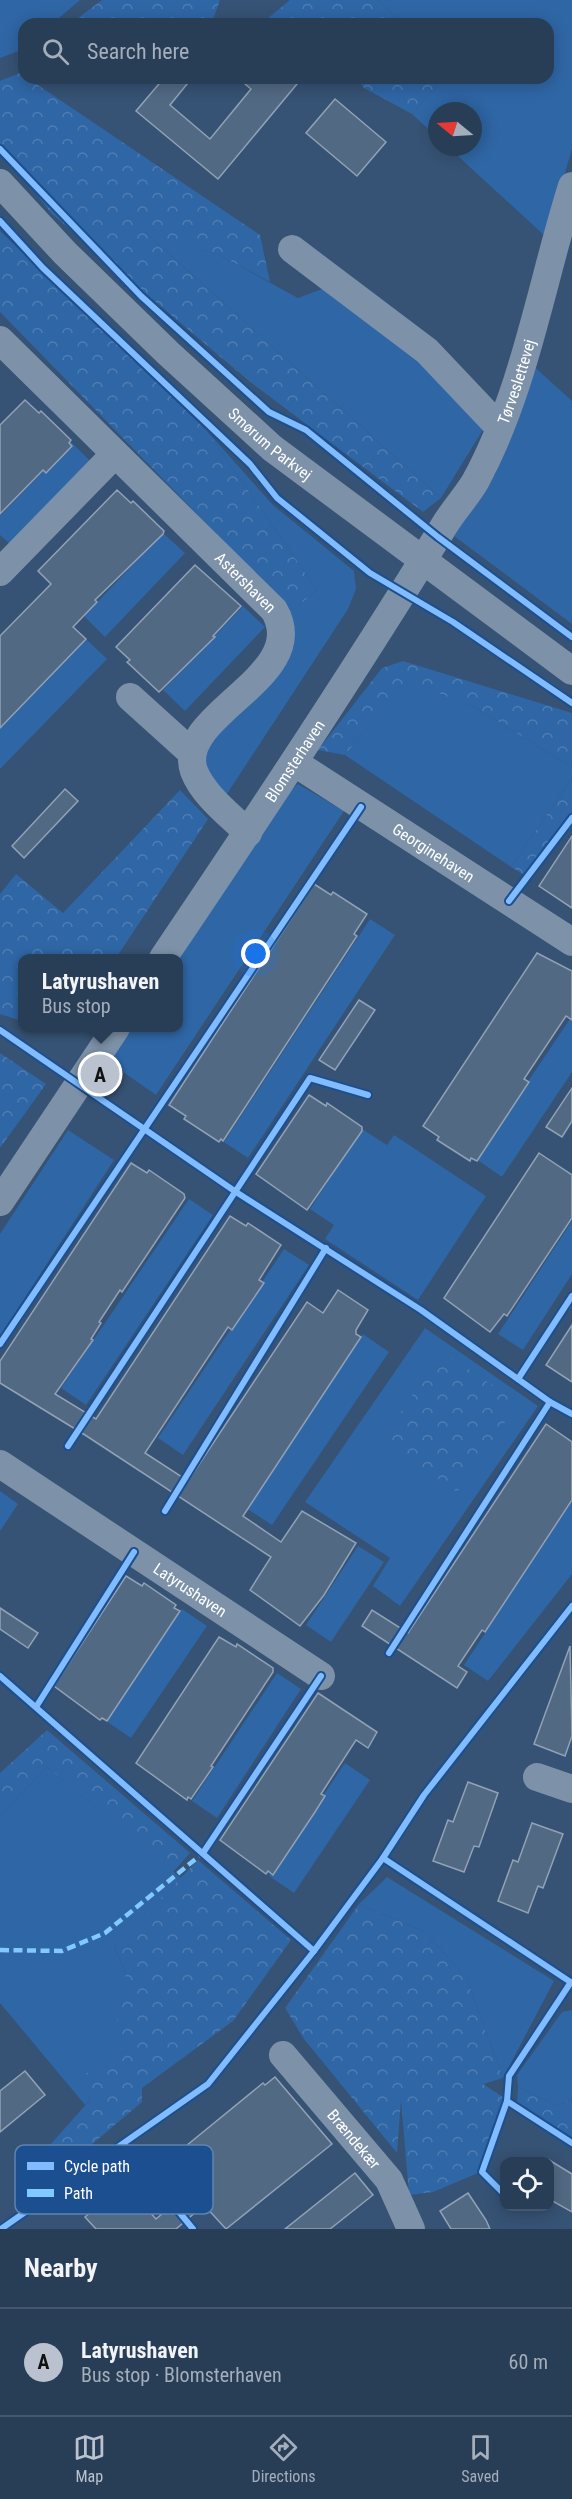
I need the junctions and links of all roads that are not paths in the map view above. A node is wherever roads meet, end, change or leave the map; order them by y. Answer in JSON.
{"nodes":[{"id":1,"x":0,"y":183,"type":"edge"},
{"id":2,"x":572,"y":186,"type":"edge"},
{"id":3,"x":292,"y":249,"type":"dead end"},
{"id":4,"x":0,"y":340,"type":"edge"},
{"id":5,"x":499,"y":427,"type":"junction"},
{"id":6,"x":115,"y":454,"type":"junction"},
{"id":7,"x":424,"y":562,"type":"junction"},
{"id":8,"x":0,"y":572,"type":"edge"},
{"id":9,"x":572,"y":671,"type":"edge"},
{"id":10,"x":130,"y":697,"type":"dead end"},
{"id":11,"x":192,"y":753,"type":"junction"},
{"id":12,"x":294,"y":763,"type":"junction"},
{"id":13,"x":248,"y":833,"type":"junction"},
{"id":14,"x":572,"y":942,"type":"edge"},
{"id":15,"x":166,"y":954,"type":"edge"},
{"id":16,"x":113,"y":1032,"type":"edge"},
{"id":17,"x":0,"y":1202,"type":"edge"},
{"id":18,"x":0,"y":1464,"type":"edge"},
{"id":19,"x":321,"y":1676,"type":"dead end"},
{"id":20,"x":537,"y":1777,"type":"dead end"},
{"id":21,"x":572,"y":1789,"type":"edge"},
{"id":22,"x":283,"y":2055,"type":"dead end"},
{"id":23,"x":411,"y":2229,"type":"edge"}],
"edges":[{"from":1,"to":7,"type":"street","name":"Smørum Parkvej"},
{"from":2,"to":5,"type":"street","name":"Tørveslettevej"},
{"from":3,"to":5,"type":"street"},
{"from":4,"to":6,"type":"street","name":"Astershaven"},
{"from":5,"to":7,"type":"street","name":"Tørveslettevej"},
{"from":6,"to":8,"type":"street"},
{"from":6,"to":11,"type":"street","name":"Astershaven"},
{"from":7,"to":9,"type":"street","name":"Smørum Parkvej"},
{"from":7,"to":12,"type":"street","name":"Blomsterhaven"},
{"from":10,"to":11,"type":"street"},
{"from":11,"to":13,"type":"street"},
{"from":12,"to":13,"type":"street","name":"Blomsterhaven"},
{"from":12,"to":14,"type":"street","name":"Georginehaven"},
{"from":13,"to":15,"type":"street","name":"Blomsterhaven"},
{"from":16,"to":17,"type":"street"},
{"from":18,"to":19,"type":"street","name":"Latyrushaven"},
{"from":20,"to":21,"type":"street"},
{"from":22,"to":23,"type":"street","name":"Brændekær"}]}
